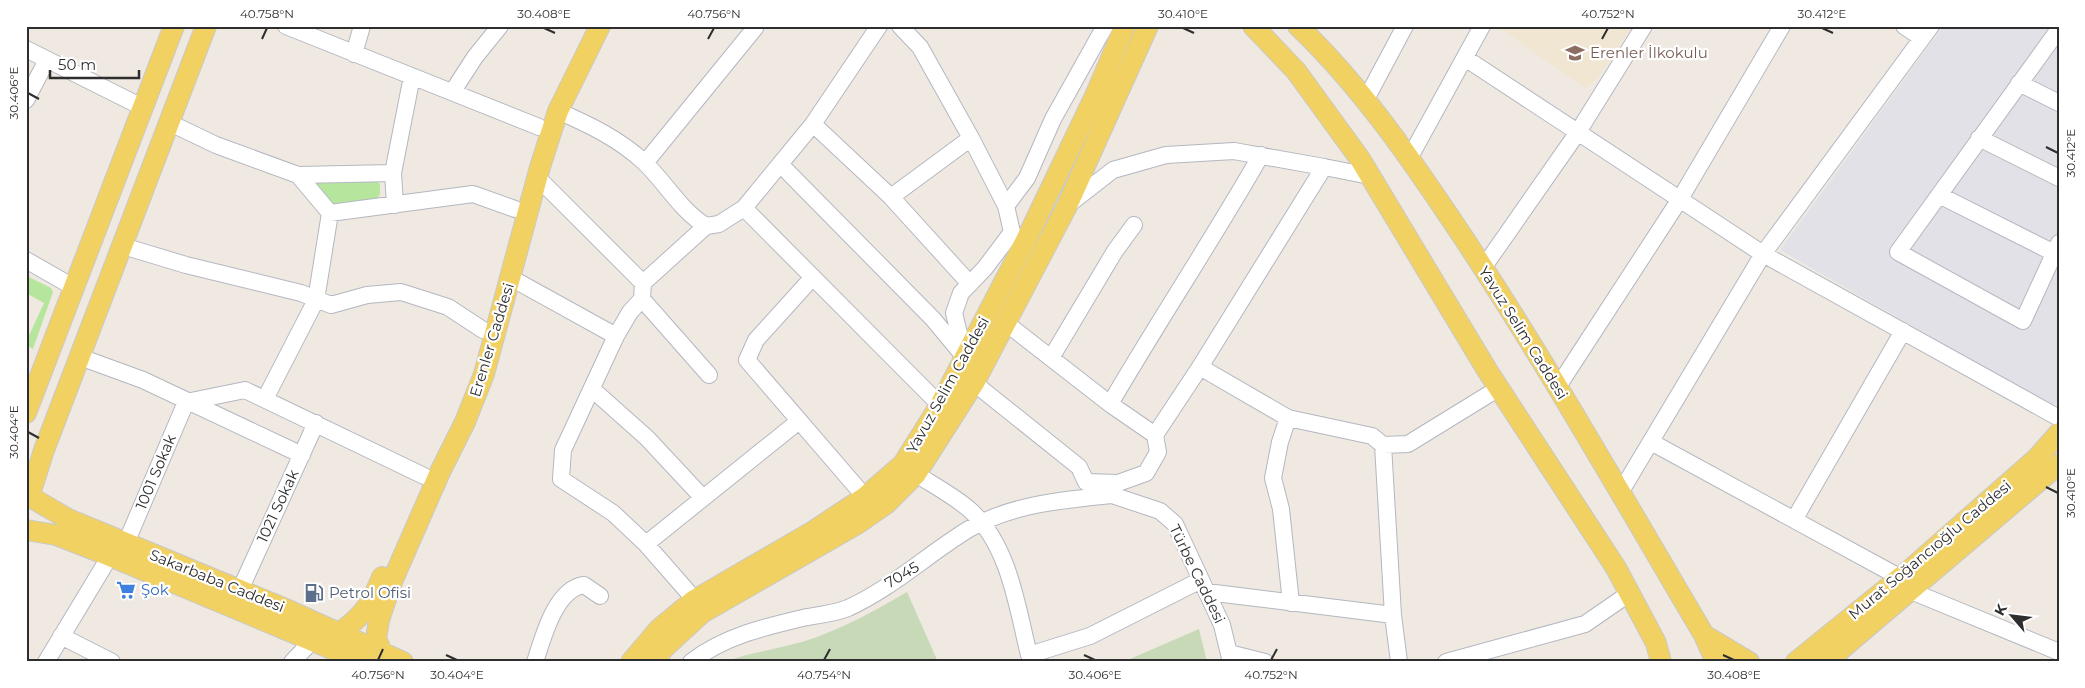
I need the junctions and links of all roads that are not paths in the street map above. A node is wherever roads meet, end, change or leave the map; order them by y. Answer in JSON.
{"nodes":[{"id":1,"x":174,"y":26,"type":"edge"},
{"id":2,"x":206,"y":26,"type":"edge"},
{"id":3,"x":286,"y":26,"type":"edge"},
{"id":4,"x":362,"y":26,"type":"edge"},
{"id":5,"x":500,"y":26,"type":"edge"},
{"id":6,"x":585,"y":26,"type":"edge"},
{"id":7,"x":600,"y":26,"type":"edge"},
{"id":8,"x":754,"y":26,"type":"edge"},
{"id":9,"x":879,"y":26,"type":"edge"},
{"id":10,"x":900,"y":26,"type":"edge"},
{"id":11,"x":1105,"y":26,"type":"edge"},
{"id":12,"x":1125,"y":26,"type":"edge"},
{"id":13,"x":1148,"y":26,"type":"edge"},
{"id":14,"x":1253,"y":26,"type":"edge"},
{"id":15,"x":1298,"y":26,"type":"edge"},
{"id":16,"x":1405,"y":26,"type":"edge"},
{"id":17,"x":1482,"y":26,"type":"edge"},
{"id":18,"x":1644,"y":26,"type":"edge"},
{"id":19,"x":1782,"y":26,"type":"edge"},
{"id":20,"x":1904,"y":26,"type":"edge"},
{"id":21,"x":2059,"y":29,"type":"edge"},
{"id":22,"x":1927,"y":32,"type":"edge"},
{"id":23,"x":26,"y":48,"type":"edge"},
{"id":24,"x":354,"y":54,"type":"junction"},
{"id":25,"x":1465,"y":58,"type":"junction"},
{"id":26,"x":47,"y":60,"type":"junction"},
{"id":27,"x":412,"y":76,"type":"junction"},
{"id":28,"x":2019,"y":83,"type":"junction"},
{"id":29,"x":453,"y":92,"type":"junction"},
{"id":30,"x":26,"y":100,"type":"edge"},
{"id":31,"x":1365,"y":101,"type":"junction"},
{"id":32,"x":2059,"y":103,"type":"edge"},
{"id":33,"x":144,"y":108,"type":"junction"},
{"id":34,"x":558,"y":111,"type":"junction"},
{"id":35,"x":170,"y":123,"type":"junction"},
{"id":36,"x":813,"y":124,"type":"junction"},
{"id":37,"x":539,"y":127,"type":"junction"},
{"id":38,"x":1578,"y":132,"type":"junction"},
{"id":39,"x":971,"y":138,"type":"junction"},
{"id":40,"x":1979,"y":138,"type":"junction"},
{"id":41,"x":1261,"y":155,"type":"junction"},
{"id":42,"x":1410,"y":157,"type":"junction"},
{"id":43,"x":645,"y":163,"type":"junction"},
{"id":44,"x":780,"y":164,"type":"junction"},
{"id":45,"x":1324,"y":166,"type":"junction"},
{"id":46,"x":393,"y":173,"type":"junction"},
{"id":47,"x":298,"y":175,"type":"junction"},
{"id":48,"x":1370,"y":176,"type":"junction"},
{"id":49,"x":537,"y":177,"type":"junction"},
{"id":50,"x":2059,"y":178,"type":"edge"},
{"id":51,"x":1939,"y":195,"type":"junction"},
{"id":52,"x":891,"y":197,"type":"junction"},
{"id":53,"x":1680,"y":199,"type":"junction"},
{"id":54,"x":395,"y":205,"type":"junction"},
{"id":55,"x":1006,"y":206,"type":"junction"},
{"id":56,"x":1066,"y":206,"type":"junction"},
{"id":57,"x":744,"y":208,"type":"junction"},
{"id":58,"x":515,"y":209,"type":"junction"},
{"id":59,"x":330,"y":214,"type":"junction"},
{"id":60,"x":1134,"y":224,"type":"dead end"},
{"id":61,"x":706,"y":226,"type":"junction"},
{"id":62,"x":123,"y":246,"type":"junction"},
{"id":63,"x":2056,"y":248,"type":"edge"},
{"id":64,"x":1763,"y":254,"type":"junction"},
{"id":65,"x":26,"y":260,"type":"edge"},
{"id":66,"x":1483,"y":268,"type":"junction"},
{"id":67,"x":813,"y":277,"type":"junction"},
{"id":68,"x":511,"y":278,"type":"junction"},
{"id":69,"x":970,"y":284,"type":"junction"},
{"id":70,"x":75,"y":288,"type":"junction"},
{"id":71,"x":642,"y":291,"type":"junction"},
{"id":72,"x":316,"y":300,"type":"junction"},
{"id":73,"x":1006,"y":323,"type":"junction"},
{"id":74,"x":483,"y":330,"type":"junction"},
{"id":75,"x":1903,"y":331,"type":"junction"},
{"id":76,"x":616,"y":336,"type":"junction"},
{"id":77,"x":80,"y":357,"type":"junction"},
{"id":78,"x":965,"y":358,"type":"junction"},
{"id":79,"x":1052,"y":358,"type":"junction"},
{"id":80,"x":1200,"y":367,"type":"junction"},
{"id":81,"x":709,"y":375,"type":"dead end"},
{"id":82,"x":974,"y":383,"type":"junction"},
{"id":83,"x":1498,"y":388,"type":"junction"},
{"id":84,"x":1557,"y":388,"type":"junction"},
{"id":85,"x":592,"y":389,"type":"junction"},
{"id":86,"x":265,"y":399,"type":"junction"},
{"id":87,"x":186,"y":402,"type":"junction"},
{"id":88,"x":1110,"y":404,"type":"junction"},
{"id":89,"x":940,"y":405,"type":"junction"},
{"id":90,"x":26,"y":413,"type":"edge"},
{"id":91,"x":1288,"y":418,"type":"junction"},
{"id":92,"x":2059,"y":418,"type":"edge"},
{"id":93,"x":799,"y":421,"type":"junction"},
{"id":94,"x":316,"y":423,"type":"junction"},
{"id":95,"x":2059,"y":433,"type":"edge"},
{"id":96,"x":1154,"y":435,"type":"junction"},
{"id":97,"x":1651,"y":442,"type":"junction"},
{"id":98,"x":1383,"y":445,"type":"junction"},
{"id":99,"x":302,"y":455,"type":"junction"},
{"id":100,"x":2059,"y":464,"type":"edge"},
{"id":101,"x":916,"y":474,"type":"junction"},
{"id":102,"x":424,"y":476,"type":"junction"},
{"id":103,"x":1086,"y":482,"type":"junction"},
{"id":104,"x":1620,"y":493,"type":"junction"},
{"id":105,"x":29,"y":494,"type":"edge"},
{"id":106,"x":1112,"y":495,"type":"junction"},
{"id":107,"x":866,"y":497,"type":"junction"},
{"id":108,"x":703,"y":498,"type":"junction"},
{"id":109,"x":1794,"y":520,"type":"junction"},
{"id":110,"x":982,"y":523,"type":"junction"},
{"id":111,"x":26,"y":524,"type":"edge"},
{"id":112,"x":26,"y":530,"type":"edge"},
{"id":113,"x":126,"y":543,"type":"junction"},
{"id":114,"x":646,"y":544,"type":"junction"},
{"id":115,"x":110,"y":556,"type":"junction"},
{"id":116,"x":1906,"y":584,"type":"junction"},
{"id":117,"x":1204,"y":586,"type":"junction"},
{"id":118,"x":240,"y":590,"type":"junction"},
{"id":119,"x":1630,"y":593,"type":"junction"},
{"id":120,"x":600,"y":596,"type":"dead end"},
{"id":121,"x":693,"y":601,"type":"junction"},
{"id":122,"x":1291,"y":603,"type":"junction"},
{"id":123,"x":1393,"y":616,"type":"junction"},
{"id":124,"x":340,"y":632,"type":"junction"},
{"id":125,"x":1704,"y":635,"type":"junction"},
{"id":126,"x":61,"y":636,"type":"junction"},
{"id":127,"x":313,"y":640,"type":"junction"},
{"id":128,"x":381,"y":650,"type":"junction"},
{"id":129,"x":2059,"y":652,"type":"edge"},
{"id":130,"x":1230,"y":657,"type":"edge"},
{"id":131,"x":46,"y":662,"type":"edge"},
{"id":132,"x":112,"y":662,"type":"edge"},
{"id":133,"x":292,"y":662,"type":"edge"},
{"id":134,"x":363,"y":662,"type":"edge"},
{"id":135,"x":403,"y":662,"type":"edge"},
{"id":136,"x":535,"y":662,"type":"edge"},
{"id":137,"x":632,"y":662,"type":"edge"},
{"id":138,"x":655,"y":662,"type":"edge"},
{"id":139,"x":691,"y":662,"type":"edge"},
{"id":140,"x":1265,"y":662,"type":"edge"},
{"id":141,"x":1400,"y":662,"type":"edge"},
{"id":142,"x":1446,"y":662,"type":"edge"},
{"id":143,"x":1661,"y":662,"type":"edge"},
{"id":144,"x":1716,"y":662,"type":"edge"},
{"id":145,"x":1749,"y":662,"type":"edge"},
{"id":146,"x":1796,"y":662,"type":"edge"},
{"id":147,"x":1826,"y":662,"type":"edge"}],
"edges":[{"from":1,"to":33,"type":"main road"},
{"from":2,"to":35,"type":"main road"},
{"from":3,"to":24,"type":"street"},
{"from":4,"to":24,"type":"street"},
{"from":5,"to":29,"type":"street"},
{"from":6,"to":37,"type":"main road","name":"Erenler Caddesi"},
{"from":7,"to":34,"type":"main road","name":"Erenler Caddesi"},
{"from":8,"to":43,"type":"street"},
{"from":9,"to":36,"type":"street"},
{"from":10,"to":39,"type":"street"},
{"from":11,"to":55,"type":"street"},
{"from":12,"to":78,"type":"main road","name":"Yavuz Selim Caddesi"},
{"from":13,"to":56,"type":"main road","name":"Yavuz Selim Caddesi"},
{"from":14,"to":48,"type":"main road"},
{"from":15,"to":31,"type":"main road","name":"Yavuz Selim Caddesi"},
{"from":16,"to":31,"type":"street"},
{"from":17,"to":25,"type":"street"},
{"from":18,"to":38,"type":"street"},
{"from":19,"to":53,"type":"street"},
{"from":20,"to":22,"type":"street"},
{"from":21,"to":28,"type":"street"},
{"from":22,"to":64,"type":"street"},
{"from":23,"to":26,"type":"street"},
{"from":24,"to":27,"type":"street"},
{"from":25,"to":38,"type":"street"},
{"from":25,"to":42,"type":"street"},
{"from":26,"to":30,"type":"street"},
{"from":26,"to":33,"type":"street"},
{"from":27,"to":29,"type":"street"},
{"from":27,"to":46,"type":"street"},
{"from":28,"to":32,"type":"street"},
{"from":28,"to":40,"type":"street"},
{"from":29,"to":37,"type":"street"},
{"from":31,"to":42,"type":"main road","name":"Yavuz Selim Caddesi"},
{"from":33,"to":70,"type":"main road"},
{"from":34,"to":43,"type":"street"},
{"from":34,"to":49,"type":"main road","name":"Erenler Caddesi"},
{"from":35,"to":47,"type":"street"},
{"from":35,"to":62,"type":"main road"},
{"from":36,"to":44,"type":"street"},
{"from":36,"to":52,"type":"street"},
{"from":37,"to":58,"type":"main road","name":"Erenler Caddesi"},
{"from":38,"to":53,"type":"street"},
{"from":38,"to":66,"type":"street"},
{"from":39,"to":52,"type":"street"},
{"from":39,"to":55,"type":"street"},
{"from":40,"to":50,"type":"street"},
{"from":40,"to":51,"type":"street"},
{"from":41,"to":45,"type":"street"},
{"from":41,"to":56,"type":"street"},
{"from":41,"to":88,"type":"street"},
{"from":42,"to":66,"type":"main road","name":"Yavuz Selim Caddesi"},
{"from":43,"to":61,"type":"street"},
{"from":44,"to":57,"type":"street"},
{"from":44,"to":78,"type":"street"},
{"from":45,"to":48,"type":"street"},
{"from":45,"to":80,"type":"street"},
{"from":46,"to":47,"type":"street"},
{"from":46,"to":54,"type":"street"},
{"from":47,"to":59,"type":"street"},
{"from":48,"to":83,"type":"main road"},
{"from":49,"to":68,"type":"main road","name":"Erenler Caddesi"},
{"from":49,"to":71,"type":"street"},
{"from":51,"to":63,"type":"street"},
{"from":51,"to":63,"type":"street"},
{"from":52,"to":69,"type":"street"},
{"from":53,"to":64,"type":"street"},
{"from":53,"to":84,"type":"street"},
{"from":54,"to":58,"type":"street"},
{"from":54,"to":59,"type":"street"},
{"from":55,"to":69,"type":"street"},
{"from":56,"to":73,"type":"main road","name":"Yavuz Selim Caddesi"},
{"from":57,"to":61,"type":"street"},
{"from":57,"to":67,"type":"street"},
{"from":58,"to":74,"type":"main road","name":"Erenler Caddesi"},
{"from":59,"to":72,"type":"street"},
{"from":60,"to":79,"type":"street"},
{"from":61,"to":71,"type":"street"},
{"from":62,"to":72,"type":"street"},
{"from":62,"to":77,"type":"main road"},
{"from":64,"to":75,"type":"street"},
{"from":64,"to":97,"type":"street"},
{"from":65,"to":70,"type":"street"},
{"from":66,"to":84,"type":"main road","name":"Yavuz Selim Caddesi"},
{"from":67,"to":89,"type":"street"},
{"from":67,"to":93,"type":"street"},
{"from":68,"to":76,"type":"street"},
{"from":68,"to":128,"type":"main road","name":"Erenler Caddesi"},
{"from":69,"to":78,"type":"street"},
{"from":70,"to":90,"type":"main road"},
{"from":71,"to":76,"type":"street"},
{"from":71,"to":81,"type":"street"},
{"from":72,"to":74,"type":"street"},
{"from":72,"to":86,"type":"street"},
{"from":73,"to":79,"type":"street"},
{"from":73,"to":82,"type":"main road","name":"Yavuz Selim Caddesi"},
{"from":74,"to":102,"type":"main road","name":"Erenler Caddesi"},
{"from":75,"to":92,"type":"street"},
{"from":75,"to":109,"type":"street"},
{"from":76,"to":85,"type":"street"},
{"from":77,"to":87,"type":"street"},
{"from":77,"to":105,"type":"main road"},
{"from":78,"to":89,"type":"main road","name":"Yavuz Selim Caddesi"},
{"from":79,"to":88,"type":"street"},
{"from":80,"to":91,"type":"street"},
{"from":80,"to":96,"type":"street"},
{"from":82,"to":101,"type":"main road","name":"Yavuz Selim Caddesi"},
{"from":82,"to":103,"type":"street","name":"Türbe Caddesi"},
{"from":83,"to":98,"type":"street"},
{"from":83,"to":119,"type":"main road"},
{"from":84,"to":104,"type":"main road","name":"Yavuz Selim Caddesi"},
{"from":85,"to":108,"type":"street"},
{"from":85,"to":114,"type":"street"},
{"from":86,"to":87,"type":"street"},
{"from":86,"to":94,"type":"street"},
{"from":87,"to":99,"type":"street"},
{"from":87,"to":113,"type":"street","name":"1001 Sokak"},
{"from":88,"to":96,"type":"street"},
{"from":89,"to":107,"type":"main road","name":"Yavuz Selim Caddesi"},
{"from":91,"to":98,"type":"street"},
{"from":91,"to":122,"type":"street"},
{"from":93,"to":107,"type":"street"},
{"from":93,"to":108,"type":"street"},
{"from":94,"to":99,"type":"street","name":"1021 Sokak"},
{"from":94,"to":102,"type":"street"},
{"from":95,"to":116,"type":"main road","name":"Murat Soğancıoğlu Caddesi"},
{"from":96,"to":103,"type":"street"},
{"from":97,"to":104,"type":"street"},
{"from":97,"to":109,"type":"street"},
{"from":98,"to":123,"type":"street"},
{"from":99,"to":118,"type":"street","name":"1021 Sokak"},
{"from":100,"to":116,"type":"main road","name":"Murat Soğancıoğlu Caddesi"},
{"from":101,"to":110,"type":"street"},
{"from":101,"to":138,"type":"main road","name":"Yavuz Selim Caddesi"},
{"from":102,"to":124,"type":"main road","name":"Erenler Caddesi"},
{"from":103,"to":106,"type":"street","name":"Türbe Caddesi"},
{"from":104,"to":125,"type":"main road","name":"Yavuz Selim Caddesi"},
{"from":105,"to":111,"type":"main road"},
{"from":105,"to":113,"type":"main road","name":"Sakarbaba Caddesi"},
{"from":106,"to":110,"type":"street","name":"7045"},
{"from":106,"to":117,"type":"street","name":"Türbe Caddesi"},
{"from":107,"to":121,"type":"main road","name":"Yavuz Selim Caddesi"},
{"from":108,"to":114,"type":"street"},
{"from":109,"to":116,"type":"street"},
{"from":110,"to":117,"type":"street"},
{"from":110,"to":139,"type":"street","name":"7045"},
{"from":112,"to":115,"type":"main road","name":"Sakarbaba Caddesi"},
{"from":113,"to":118,"type":"main road","name":"Sakarbaba Caddesi"},
{"from":114,"to":121,"type":"street"},
{"from":115,"to":126,"type":"street"},
{"from":115,"to":127,"type":"main road","name":"Sakarbaba Caddesi"},
{"from":116,"to":129,"type":"street"},
{"from":116,"to":146,"type":"main road","name":"Murat Soğancıoğlu Caddesi"},
{"from":116,"to":147,"type":"main road","name":"Murat Soğancıoğlu Caddesi"},
{"from":117,"to":122,"type":"street"},
{"from":117,"to":130,"type":"street","name":"Türbe Caddesi"},
{"from":118,"to":124,"type":"main road","name":"Sakarbaba Caddesi"},
{"from":119,"to":142,"type":"street"},
{"from":119,"to":143,"type":"main road"},
{"from":120,"to":136,"type":"street"},
{"from":121,"to":137,"type":"main road","name":"Yavuz Selim Caddesi"},
{"from":122,"to":123,"type":"street"},
{"from":123,"to":141,"type":"street"},
{"from":124,"to":128,"type":"main road","name":"Sakarbaba Caddesi"},
{"from":125,"to":144,"type":"main road","name":"Yavuz Selim Caddesi"},
{"from":125,"to":145,"type":"main road"},
{"from":126,"to":131,"type":"street"},
{"from":126,"to":132,"type":"street"},
{"from":127,"to":133,"type":"street"},
{"from":127,"to":134,"type":"main road","name":"Sakarbaba Caddesi"},
{"from":128,"to":135,"type":"main road","name":"Sakarbaba Caddesi"},
{"from":130,"to":140,"type":"street"}]}
